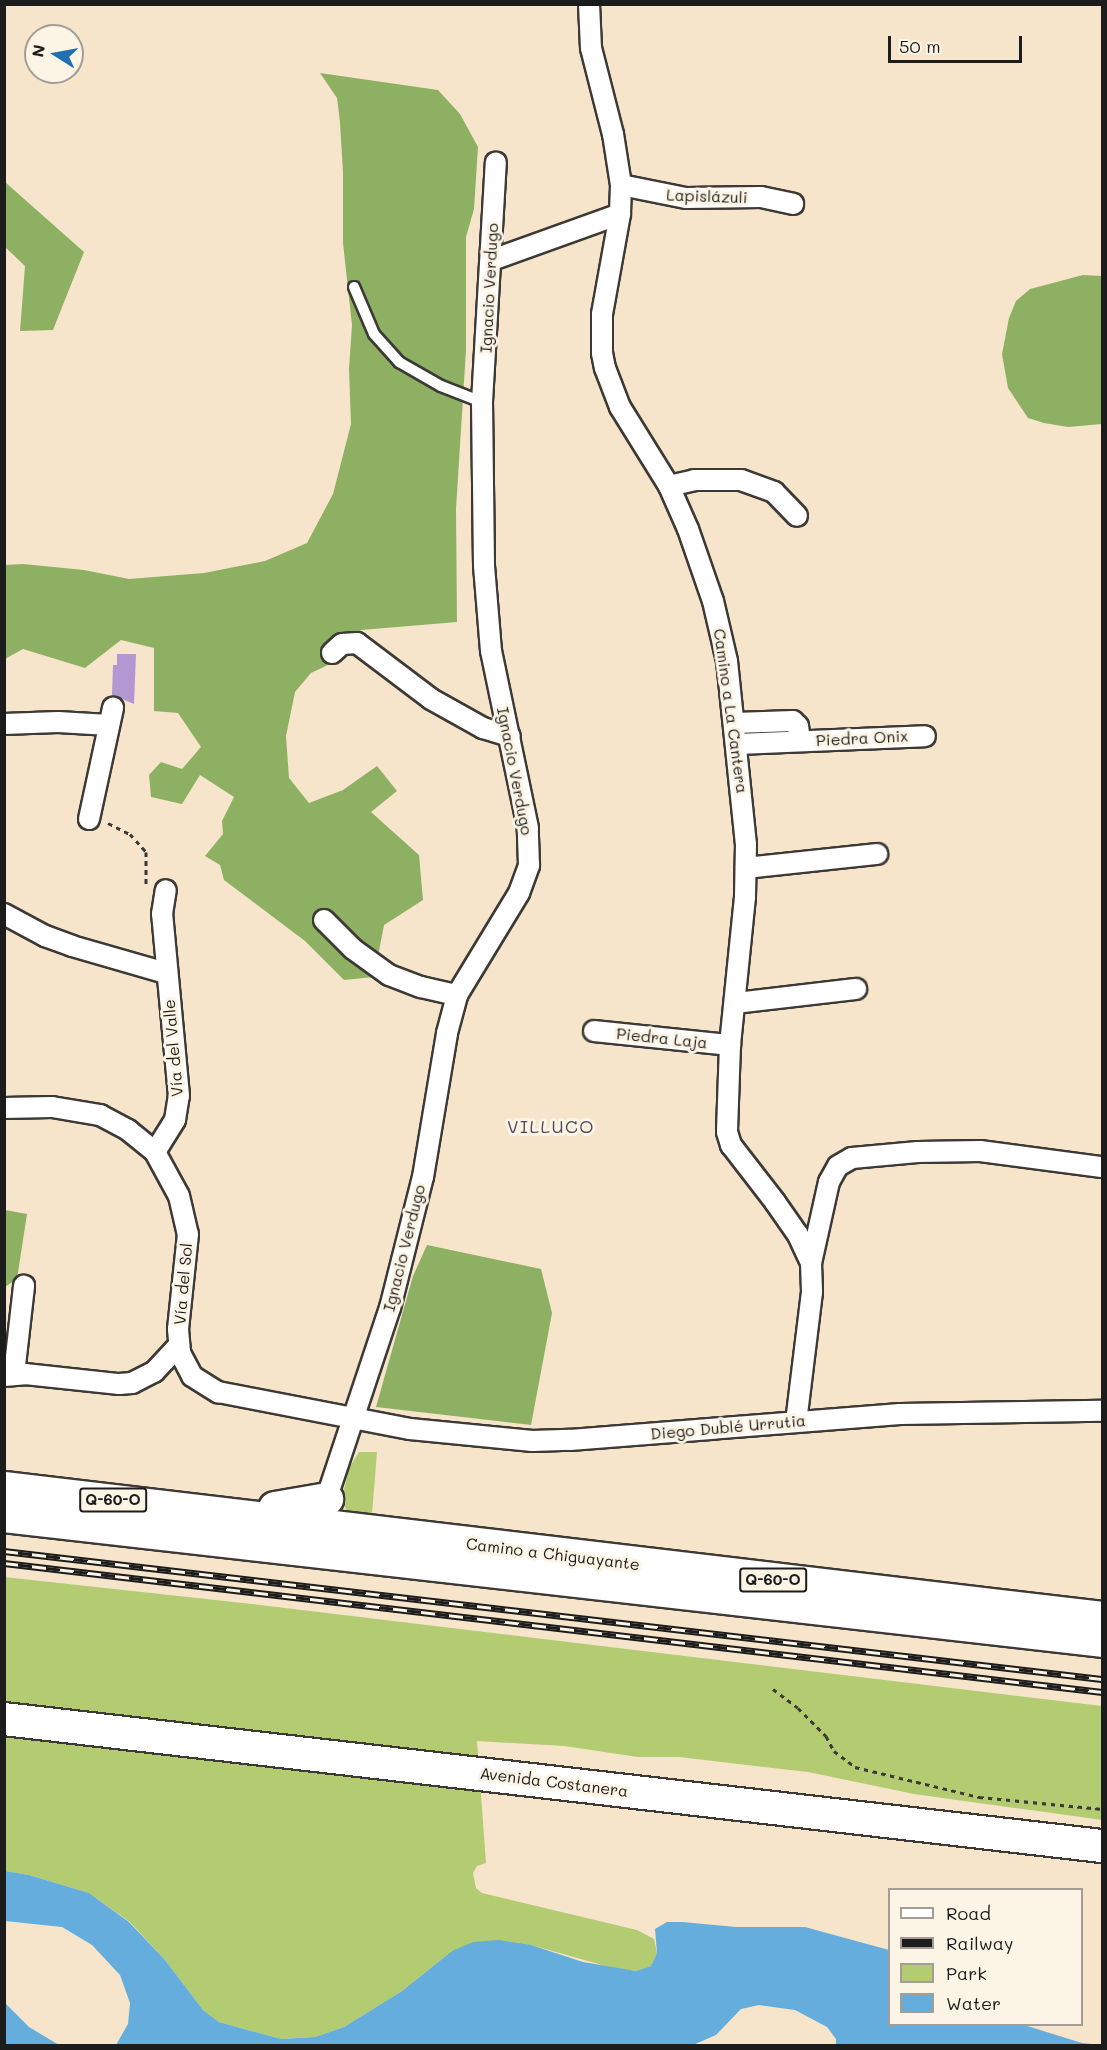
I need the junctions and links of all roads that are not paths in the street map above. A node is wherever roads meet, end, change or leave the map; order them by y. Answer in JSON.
{"nodes":[{"id":1,"x":587,"y":5,"type":"edge"},
{"id":2,"x":496,"y":162,"type":"dead end"},
{"id":3,"x":621,"y":185,"type":"junction"},
{"id":4,"x":793,"y":204,"type":"dead end"},
{"id":5,"x":620,"y":214,"type":"junction"},
{"id":6,"x":492,"y":260,"type":"junction"},
{"id":7,"x":354,"y":287,"type":"dead end"},
{"id":8,"x":482,"y":402,"type":"junction"},
{"id":9,"x":669,"y":486,"type":"junction"},
{"id":10,"x":797,"y":516,"type":"dead end"},
{"id":11,"x":332,"y":653,"type":"dead end"},
{"id":12,"x":735,"y":723,"type":"junction"},
{"id":13,"x":4,"y":724,"type":"edge"},
{"id":14,"x":510,"y":736,"type":"junction"},
{"id":15,"x":925,"y":736,"type":"dead end"},
{"id":16,"x":800,"y":741,"type":"junction"},
{"id":17,"x":738,"y":744,"type":"junction"},
{"id":18,"x":89,"y":819,"type":"road end"},
{"id":19,"x":877,"y":854,"type":"dead end"},
{"id":20,"x":746,"y":868,"type":"junction"},
{"id":21,"x":166,"y":890,"type":"road end"},
{"id":22,"x":4,"y":914,"type":"edge"},
{"id":23,"x":324,"y":920,"type":"dead end"},
{"id":24,"x":166,"y":974,"type":"junction"},
{"id":25,"x":856,"y":989,"type":"dead end"},
{"id":26,"x":457,"y":995,"type":"junction"},
{"id":27,"x":736,"y":1004,"type":"junction"},
{"id":28,"x":594,"y":1031,"type":"dead end"},
{"id":29,"x":730,"y":1045,"type":"junction"},
{"id":30,"x":4,"y":1108,"type":"edge"},
{"id":31,"x":155,"y":1152,"type":"junction"},
{"id":32,"x":1102,"y":1167,"type":"edge"},
{"id":33,"x":811,"y":1263,"type":"junction"},
{"id":34,"x":24,"y":1286,"type":"dead end"},
{"id":35,"x":179,"y":1345,"type":"junction"},
{"id":36,"x":9,"y":1375,"type":"edge"},
{"id":37,"x":1102,"y":1411,"type":"edge"},
{"id":38,"x":354,"y":1420,"type":"junction"},
{"id":39,"x":796,"y":1422,"type":"junction"},
{"id":40,"x":4,"y":1488,"type":"edge"},
{"id":41,"x":323,"y":1511,"type":"junction"},
{"id":42,"x":4,"y":1516,"type":"edge"},
{"id":43,"x":288,"y":1549,"type":"junction"},
{"id":44,"x":349,"y":1556,"type":"junction"},
{"id":45,"x":1102,"y":1618,"type":"edge"},
{"id":46,"x":1102,"y":1641,"type":"edge"},
{"id":47,"x":4,"y":1719,"type":"edge"},
{"id":48,"x":1102,"y":1846,"type":"edge"}],
"edges":[{"from":1,"to":3,"type":"street","name":"Camino a La Cantera"},
{"from":2,"to":6,"type":"street","name":"Ignacio Verdugo"},
{"from":3,"to":4,"type":"street","name":"Lapislázuli"},
{"from":3,"to":5,"type":"street","name":"Camino a La Cantera"},
{"from":5,"to":6,"type":"street"},
{"from":5,"to":9,"type":"street","name":"Camino a La Cantera"},
{"from":6,"to":8,"type":"street","name":"Ignacio Verdugo"},
{"from":7,"to":8,"type":"lane"},
{"from":8,"to":14,"type":"street","name":"Ignacio Verdugo"},
{"from":9,"to":10,"type":"street"},
{"from":9,"to":12,"type":"street","name":"Camino a La Cantera"},
{"from":11,"to":14,"type":"street"},
{"from":12,"to":16,"type":"street","name":"Piedra Onix"},
{"from":12,"to":17,"type":"street","name":"Camino a La Cantera"},
{"from":13,"to":18,"type":"street"},
{"from":14,"to":26,"type":"street","name":"Ignacio Verdugo"},
{"from":15,"to":16,"type":"street","name":"Piedra Onix"},
{"from":16,"to":17,"type":"street","name":"Piedra Onix"},
{"from":17,"to":20,"type":"street","name":"Camino a La Cantera"},
{"from":19,"to":20,"type":"street"},
{"from":20,"to":27,"type":"street","name":"Camino a La Cantera"},
{"from":21,"to":24,"type":"street","name":"Vía del Valle"},
{"from":22,"to":24,"type":"street"},
{"from":23,"to":26,"type":"street"},
{"from":24,"to":31,"type":"street","name":"Vía del Valle"},
{"from":25,"to":27,"type":"street"},
{"from":26,"to":38,"type":"street","name":"Ignacio Verdugo"},
{"from":27,"to":29,"type":"street","name":"Camino a La Cantera"},
{"from":28,"to":29,"type":"street","name":"Piedra Laja"},
{"from":29,"to":33,"type":"street","name":"Camino a La Cantera"},
{"from":30,"to":31,"type":"street","name":"Vía del Sol"},
{"from":31,"to":35,"type":"street","name":"Vía del Sol"},
{"from":32,"to":33,"type":"street"},
{"from":33,"to":39,"type":"street","name":"Camino a La Cantera"},
{"from":34,"to":36,"type":"street"},
{"from":35,"to":36,"type":"street"},
{"from":35,"to":38,"type":"street","name":"Vía del Sol"},
{"from":37,"to":39,"type":"street","name":"Diego Dublé Urrutia"},
{"from":38,"to":39,"type":"street","name":"Diego Dublé Urrutia"},
{"from":38,"to":41,"type":"street","name":"Ignacio Verdugo"},
{"from":40,"to":41,"type":"main road","name":"Camino a Chiguayante","number":"Q-60-O"},
{"from":41,"to":43,"type":"main road"},
{"from":41,"to":44,"type":"main road"},
{"from":41,"to":45,"type":"main road","name":"Camino a Chiguayante","number":"Q-60-O"},
{"from":42,"to":43,"type":"main road","name":"Camino a Chiguayante","number":"Q-60-O"},
{"from":43,"to":44,"type":"main road","name":"Camino a Chiguayante","number":"Q-60-O"},
{"from":44,"to":46,"type":"main road","name":"Camino a Chiguayante","number":"Q-60-O"},
{"from":47,"to":48,"type":"main road","name":"Avenida Costanera"}]}
